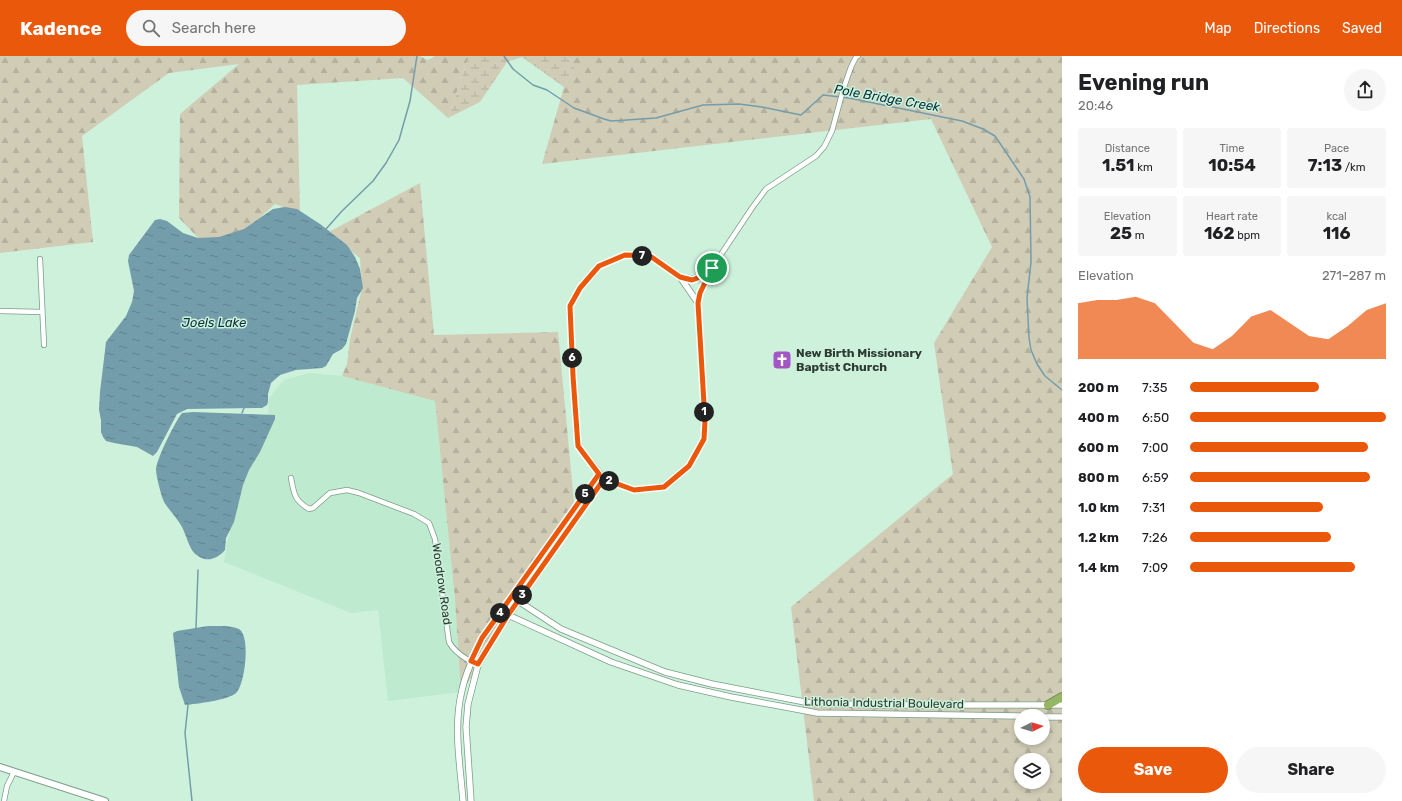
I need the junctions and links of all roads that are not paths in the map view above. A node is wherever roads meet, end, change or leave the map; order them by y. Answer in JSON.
{"nodes":[{"id":1,"x":858,"y":56,"type":"edge"},
{"id":2,"x":40,"y":259,"type":"dead end"},
{"id":3,"x":712,"y":268,"type":"junction"},
{"id":4,"x":680,"y":277,"type":"junction"},
{"id":5,"x":698,"y":303,"type":"junction"},
{"id":6,"x":0,"y":311,"type":"edge"},
{"id":7,"x":42,"y":312,"type":"junction"},
{"id":8,"x":44,"y":345,"type":"dead end"},
{"id":9,"x":599,"y":474,"type":"junction"},
{"id":10,"x":291,"y":478,"type":"dead end"},
{"id":11,"x":604,"y":479,"type":"junction"},
{"id":12,"x":512,"y":597,"type":"junction"},
{"id":13,"x":518,"y":601,"type":"junction"},
{"id":14,"x":502,"y":610,"type":"junction"},
{"id":15,"x":508,"y":615,"type":"junction"},
{"id":16,"x":471,"y":661,"type":"junction"},
{"id":17,"x":478,"y":664,"type":"junction"},
{"id":18,"x":1062,"y":697,"type":"edge"},
{"id":19,"x":1048,"y":705,"type":"junction"},
{"id":20,"x":1062,"y":705,"type":"edge"},
{"id":21,"x":1014,"y":716,"type":"edge"},
{"id":22,"x":1052,"y":717,"type":"joint"},
{"id":23,"x":1062,"y":717,"type":"edge"},
{"id":24,"x":1062,"y":721,"type":"edge"},
{"id":25,"x":0,"y":767,"type":"edge"},
{"id":26,"x":14,"y":772,"type":"junction"},
{"id":27,"x":4,"y":801,"type":"edge"},
{"id":28,"x":104,"y":801,"type":"edge"},
{"id":29,"x":463,"y":801,"type":"edge"},
{"id":30,"x":471,"y":801,"type":"edge"}],
"edges":[{"from":1,"to":3,"type":"street"},
{"from":2,"to":7,"type":"street"},
{"from":3,"to":4,"type":"street"},
{"from":3,"to":5,"type":"street"},
{"from":4,"to":5,"type":"street"},
{"from":4,"to":9,"type":"street"},
{"from":5,"to":11,"type":"street"},
{"from":6,"to":7,"type":"street"},
{"from":7,"to":8,"type":"street"},
{"from":9,"to":11,"type":"street"},
{"from":9,"to":12,"type":"street"},
{"from":10,"to":16,"type":"street","name":"Woodrow Road"},
{"from":11,"to":13,"type":"street"},
{"from":12,"to":13,"type":"street","name":"Lithonia Industrial Boulevard"},
{"from":12,"to":14,"type":"street"},
{"from":13,"to":15,"type":"street"},
{"from":13,"to":19,"type":"street","name":"Lithonia Industrial Boulevard"},
{"from":14,"to":15,"type":"street","name":"Lithonia Industrial Boulevard"},
{"from":14,"to":16,"type":"street"},
{"from":15,"to":17,"type":"street"},
{"from":15,"to":21,"type":"street","name":"Lithonia Industrial Boulevard"},
{"from":16,"to":17,"type":"street","name":"Woodrow Road"},
{"from":16,"to":29,"type":"street"},
{"from":17,"to":30,"type":"street"},
{"from":18,"to":19,"type":"highway"},
{"from":19,"to":20,"type":"street","name":"Lithonia Industrial Boulevard"},
{"from":22,"to":23,"type":"street"},
{"from":22,"to":24,"type":"street"},
{"from":25,"to":26,"type":"main road"},
{"from":26,"to":27,"type":"street"},
{"from":26,"to":28,"type":"main road"}]}
